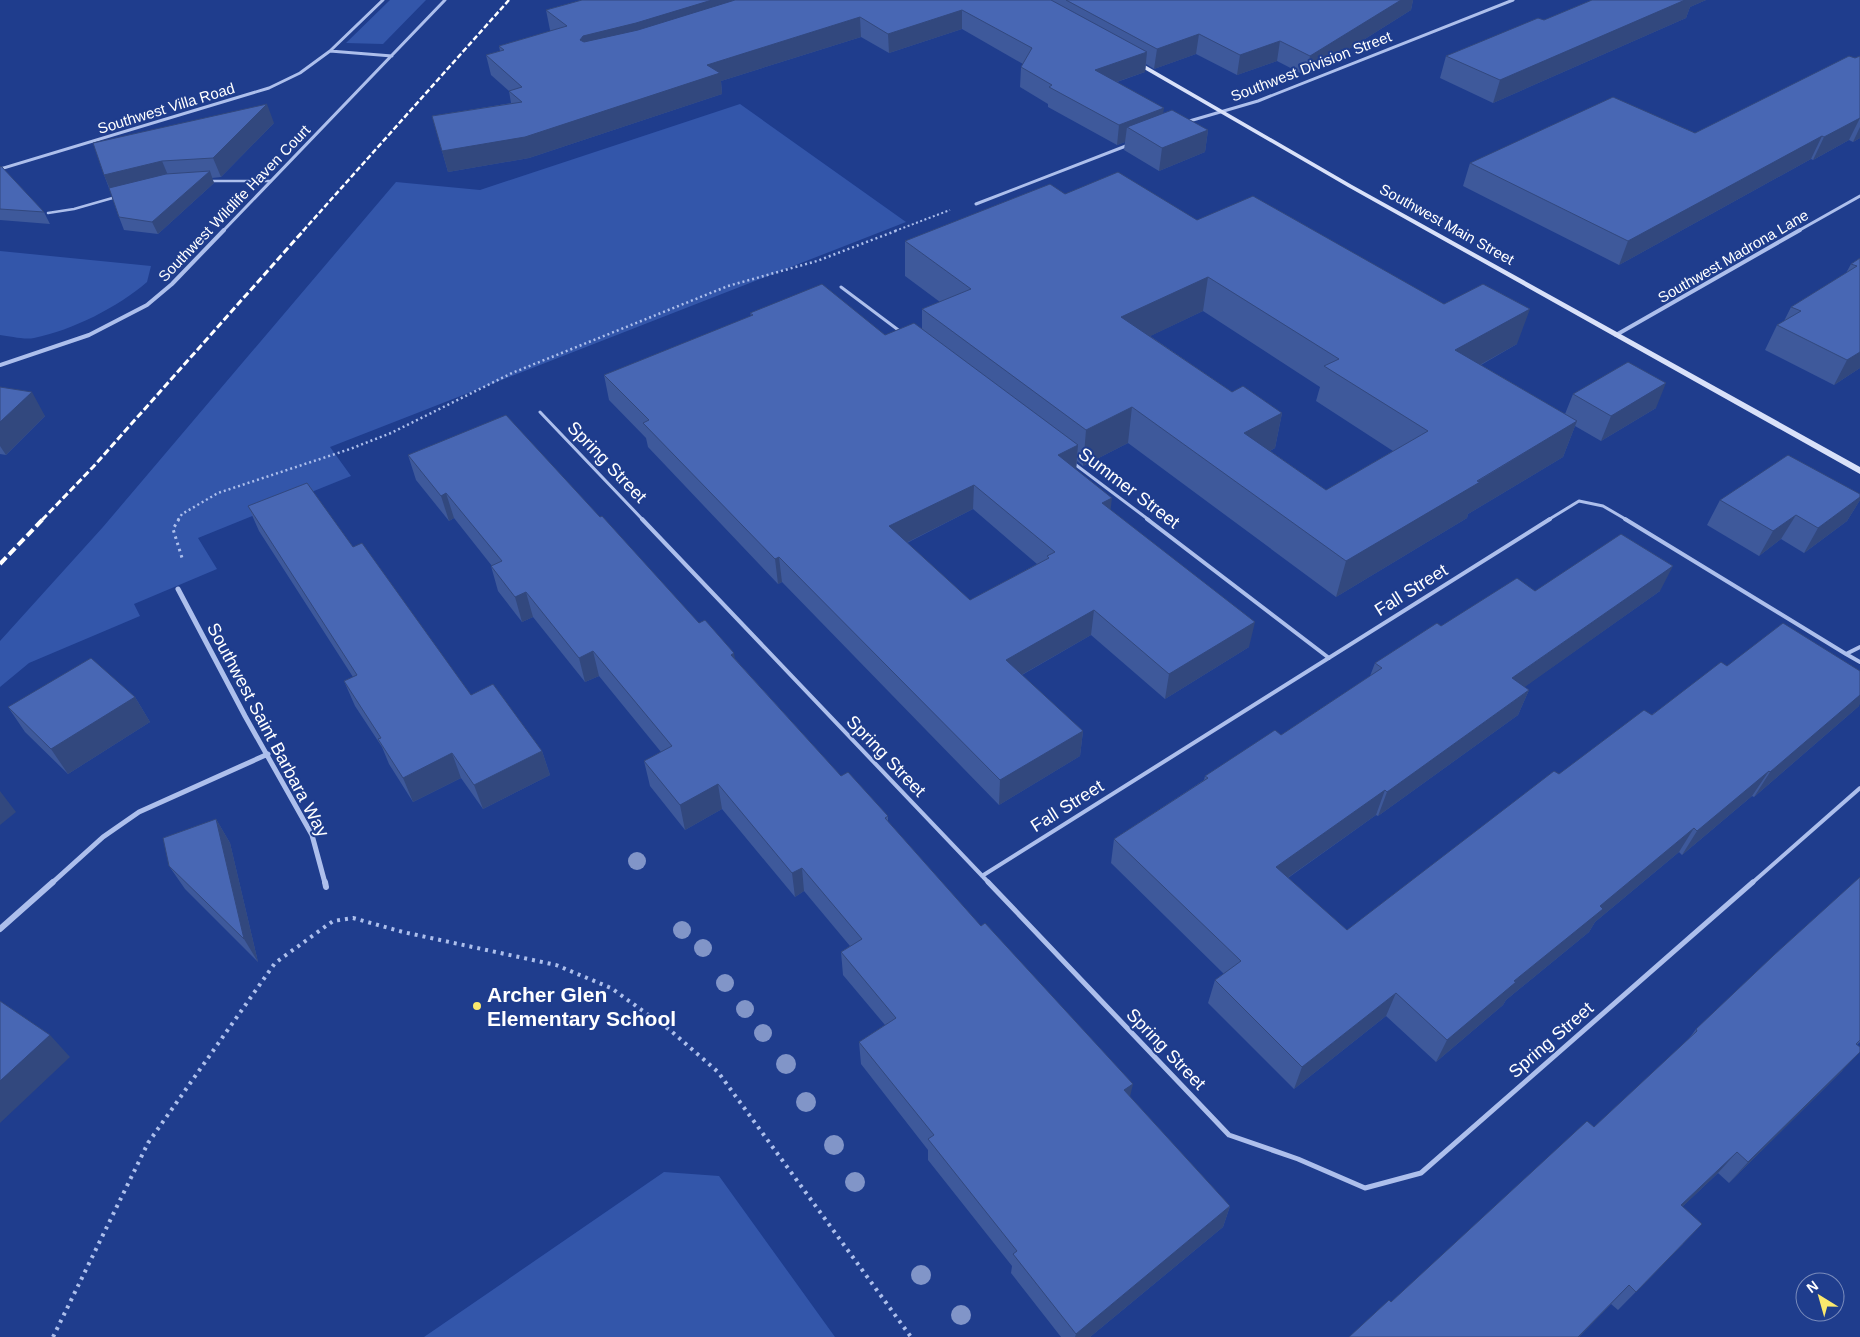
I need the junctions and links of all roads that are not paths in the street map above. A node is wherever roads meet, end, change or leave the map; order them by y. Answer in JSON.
{"nodes":[{"id":1,"x":383,"y":0,"type":"edge"},
{"id":2,"x":445,"y":0,"type":"edge"},
{"id":3,"x":1513,"y":0,"type":"edge"},
{"id":4,"x":330,"y":51,"type":"junction"},
{"id":5,"x":392,"y":56,"type":"junction"},
{"id":6,"x":1129,"y":58,"type":"edge"},
{"id":7,"x":1222,"y":111,"type":"junction"},
{"id":8,"x":1181,"y":124,"type":"edge"},
{"id":9,"x":1137,"y":141,"type":"edge"},
{"id":10,"x":0,"y":169,"type":"edge"},
{"id":11,"x":207,"y":181,"type":"edge"},
{"id":12,"x":271,"y":181,"type":"junction"},
{"id":13,"x":120,"y":196,"type":"edge"},
{"id":14,"x":1860,"y":196,"type":"edge"},
{"id":15,"x":976,"y":204,"type":"road end"},
{"id":16,"x":48,"y":213,"type":"dead end"},
{"id":17,"x":841,"y":287,"type":"dead end"},
{"id":18,"x":904,"y":334,"type":"edge"},
{"id":19,"x":1616,"y":335,"type":"junction"},
{"id":20,"x":0,"y":365,"type":"edge"},
{"id":21,"x":540,"y":412,"type":"dead end"},
{"id":22,"x":1070,"y":460,"type":"edge"},
{"id":23,"x":1860,"y":472,"type":"edge"},
{"id":24,"x":178,"y":589,"type":"road end"},
{"id":25,"x":1860,"y":647,"type":"edge"},
{"id":26,"x":1846,"y":654,"type":"junction"},
{"id":27,"x":1329,"y":658,"type":"junction"},
{"id":28,"x":1860,"y":662,"type":"edge"},
{"id":29,"x":268,"y":754,"type":"junction"},
{"id":30,"x":1860,"y":788,"type":"edge"},
{"id":31,"x":982,"y":876,"type":"junction"},
{"id":32,"x":326,"y":887,"type":"dead end"},
{"id":33,"x":0,"y":929,"type":"edge"}],
"edges":[{"from":1,"to":4,"type":"street","name":"Southwest Villa Road"},
{"from":2,"to":5,"type":"street","name":"Southwest Wildlife Haven Court"},
{"from":3,"to":7,"type":"street","name":"Southwest Division Street"},
{"from":4,"to":5,"type":"street"},
{"from":4,"to":10,"type":"street","name":"Southwest Villa Road"},
{"from":5,"to":12,"type":"street","name":"Southwest Wildlife Haven Court"},
{"from":6,"to":7,"type":"street","name":"Southwest Main Street"},
{"from":7,"to":8,"type":"street","name":"Southwest Division Street"},
{"from":7,"to":19,"type":"street","name":"Southwest Main Street"},
{"from":9,"to":15,"type":"street"},
{"from":11,"to":12,"type":"lane"},
{"from":12,"to":20,"type":"street","name":"Southwest Wildlife Haven Court"},
{"from":13,"to":16,"type":"lane"},
{"from":14,"to":19,"type":"street","name":"Southwest Madrona Lane"},
{"from":17,"to":18,"type":"lane"},
{"from":19,"to":23,"type":"street","name":"Southwest Main Street"},
{"from":21,"to":31,"type":"lane","name":"Spring Street"},
{"from":22,"to":27,"type":"lane","name":"Summer Street"},
{"from":24,"to":29,"type":"street","name":"Southwest Saint Barbara Way"},
{"from":25,"to":26,"type":"lane"},
{"from":26,"to":27,"type":"lane","name":"Fall Street"},
{"from":26,"to":28,"type":"lane"},
{"from":27,"to":31,"type":"lane","name":"Fall Street"},
{"from":29,"to":32,"type":"street","name":"Southwest Saint Barbara Way"},
{"from":29,"to":33,"type":"street"},
{"from":30,"to":31,"type":"lane","name":"Spring Street"}]}
